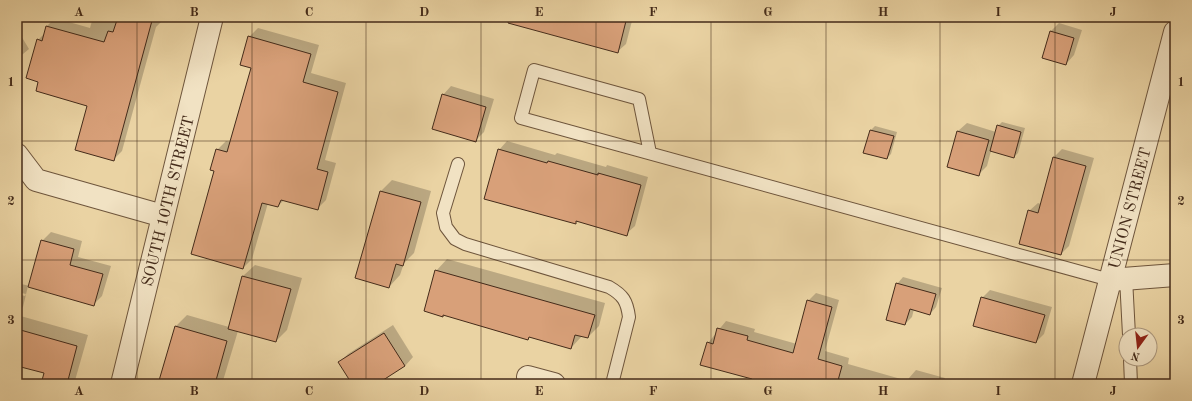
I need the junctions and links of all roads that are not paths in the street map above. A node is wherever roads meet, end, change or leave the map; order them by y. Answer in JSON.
{"nodes":[{"id":1,"x":212,"y":17,"type":"edge"},
{"id":2,"x":1175,"y":32,"type":"edge"},
{"id":3,"x":650,"y":153,"type":"junction"},
{"id":4,"x":17,"y":155,"type":"edge"},
{"id":5,"x":458,"y":164,"type":"dead end"},
{"id":6,"x":163,"y":216,"type":"junction"},
{"id":7,"x":1175,"y":275,"type":"edge"},
{"id":8,"x":1118,"y":279,"type":"junction"},
{"id":9,"x":1127,"y":327,"type":"edge"},
{"id":10,"x":1130,"y":367,"type":"edge"},
{"id":11,"x":528,"y":377,"type":"dead end"},
{"id":12,"x":122,"y":384,"type":"edge"},
{"id":13,"x":554,"y":384,"type":"edge"},
{"id":14,"x":612,"y":384,"type":"edge"},
{"id":15,"x":1083,"y":384,"type":"edge"},
{"id":16,"x":1131,"y":384,"type":"edge"}],
"edges":[{"from":1,"to":6,"type":"street","name":"SOUTH 10TH STREET"},
{"from":2,"to":8,"type":"street","name":"UNION STREET"},
{"from":3,"to":3,"type":"lane"},
{"from":3,"to":8,"type":"lane"},
{"from":4,"to":6,"type":"street"},
{"from":5,"to":14,"type":"lane"},
{"from":6,"to":12,"type":"street","name":"SOUTH 10TH STREET"},
{"from":7,"to":8,"type":"street"},
{"from":8,"to":9,"type":"lane"},
{"from":8,"to":15,"type":"street","name":"UNION STREET"},
{"from":10,"to":16,"type":"lane"},
{"from":11,"to":13,"type":"street"}]}
